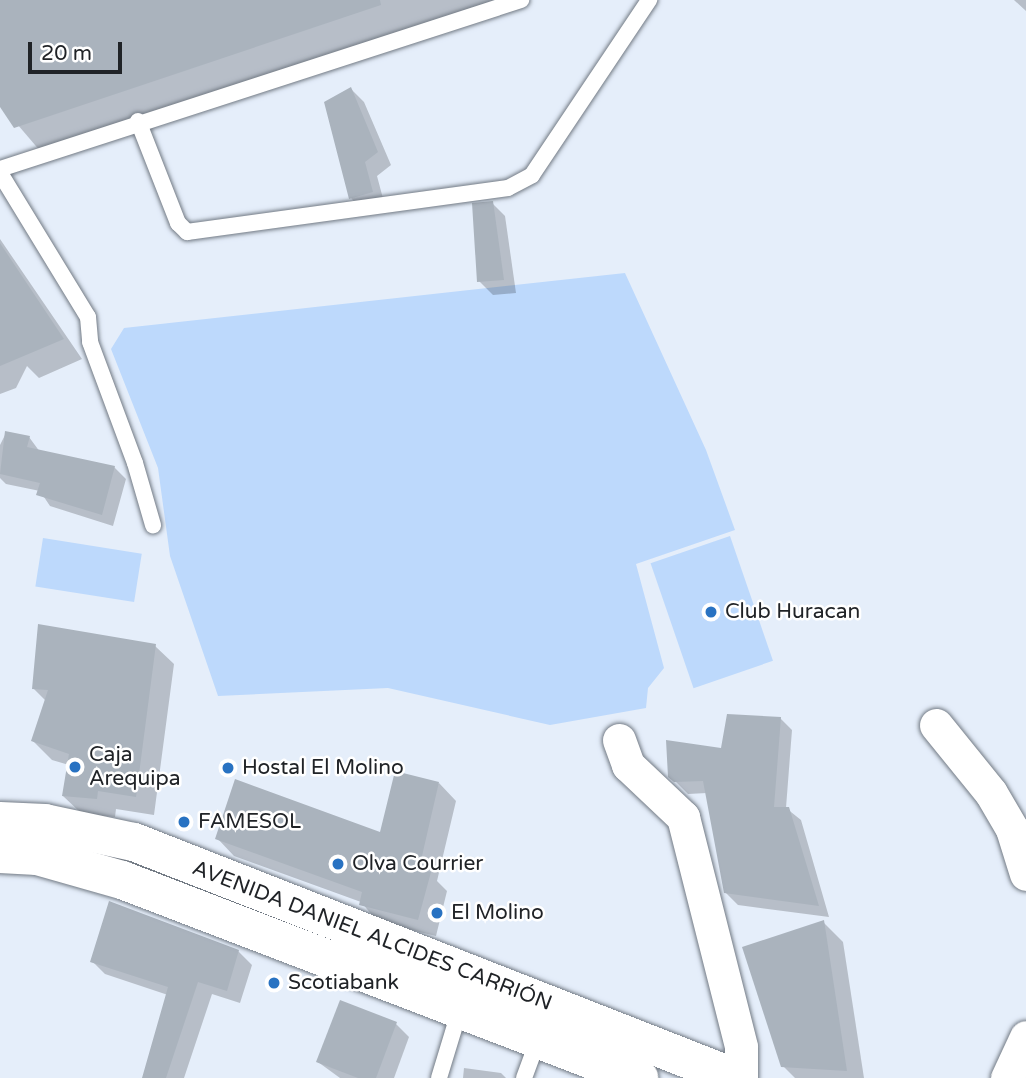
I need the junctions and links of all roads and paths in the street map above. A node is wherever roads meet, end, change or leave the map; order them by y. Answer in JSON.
{"nodes":[{"id":1,"x":522,"y":0,"type":"edge"},
{"id":2,"x":649,"y":0,"type":"edge"},
{"id":3,"x":138,"y":121,"type":"junction"},
{"id":4,"x":0,"y":171,"type":"edge"},
{"id":5,"x":153,"y":525,"type":"dead end"},
{"id":6,"x":936,"y":725,"type":"dead end"},
{"id":7,"x":619,"y":740,"type":"dead end"},
{"id":8,"x":0,"y":821,"type":"edge"},
{"id":9,"x":1019,"y":823,"type":"edge"},
{"id":10,"x":0,"y":854,"type":"edge"},
{"id":11,"x":1026,"y":874,"type":"edge"},
{"id":12,"x":460,"y":1009,"type":"junction"},
{"id":13,"x":1026,"y":1037,"type":"edge"},
{"id":14,"x":538,"y":1040,"type":"junction"},
{"id":15,"x":439,"y":1078,"type":"edge"},
{"id":16,"x":524,"y":1078,"type":"edge"},
{"id":17,"x":639,"y":1078,"type":"edge"},
{"id":18,"x":738,"y":1078,"type":"edge"},
{"id":19,"x":1007,"y":1078,"type":"edge"}],
"edges":[{"from":1,"to":3,"type":"lane"},
{"from":2,"to":3,"type":"lane"},
{"from":3,"to":4,"type":"lane"},
{"from":4,"to":5,"type":"lane"},
{"from":6,"to":9,"type":"street"},
{"from":7,"to":18,"type":"street"},
{"from":8,"to":18,"type":"main road","name":"AVENIDA DANIEL ALCIDES CARRIÓN"},
{"from":9,"to":11,"type":"street"},
{"from":10,"to":12,"type":"main road","name":"AVENIDA DANIEL ALCIDES CARRIÓN"},
{"from":12,"to":14,"type":"main road","name":"AVENIDA DANIEL ALCIDES CARRIÓN"},
{"from":12,"to":15,"type":"lane"},
{"from":13,"to":19,"type":"street"},
{"from":14,"to":16,"type":"lane"},
{"from":14,"to":17,"type":"main road","name":"AVENIDA DANIEL ALCIDES CARRIÓN"}]}
